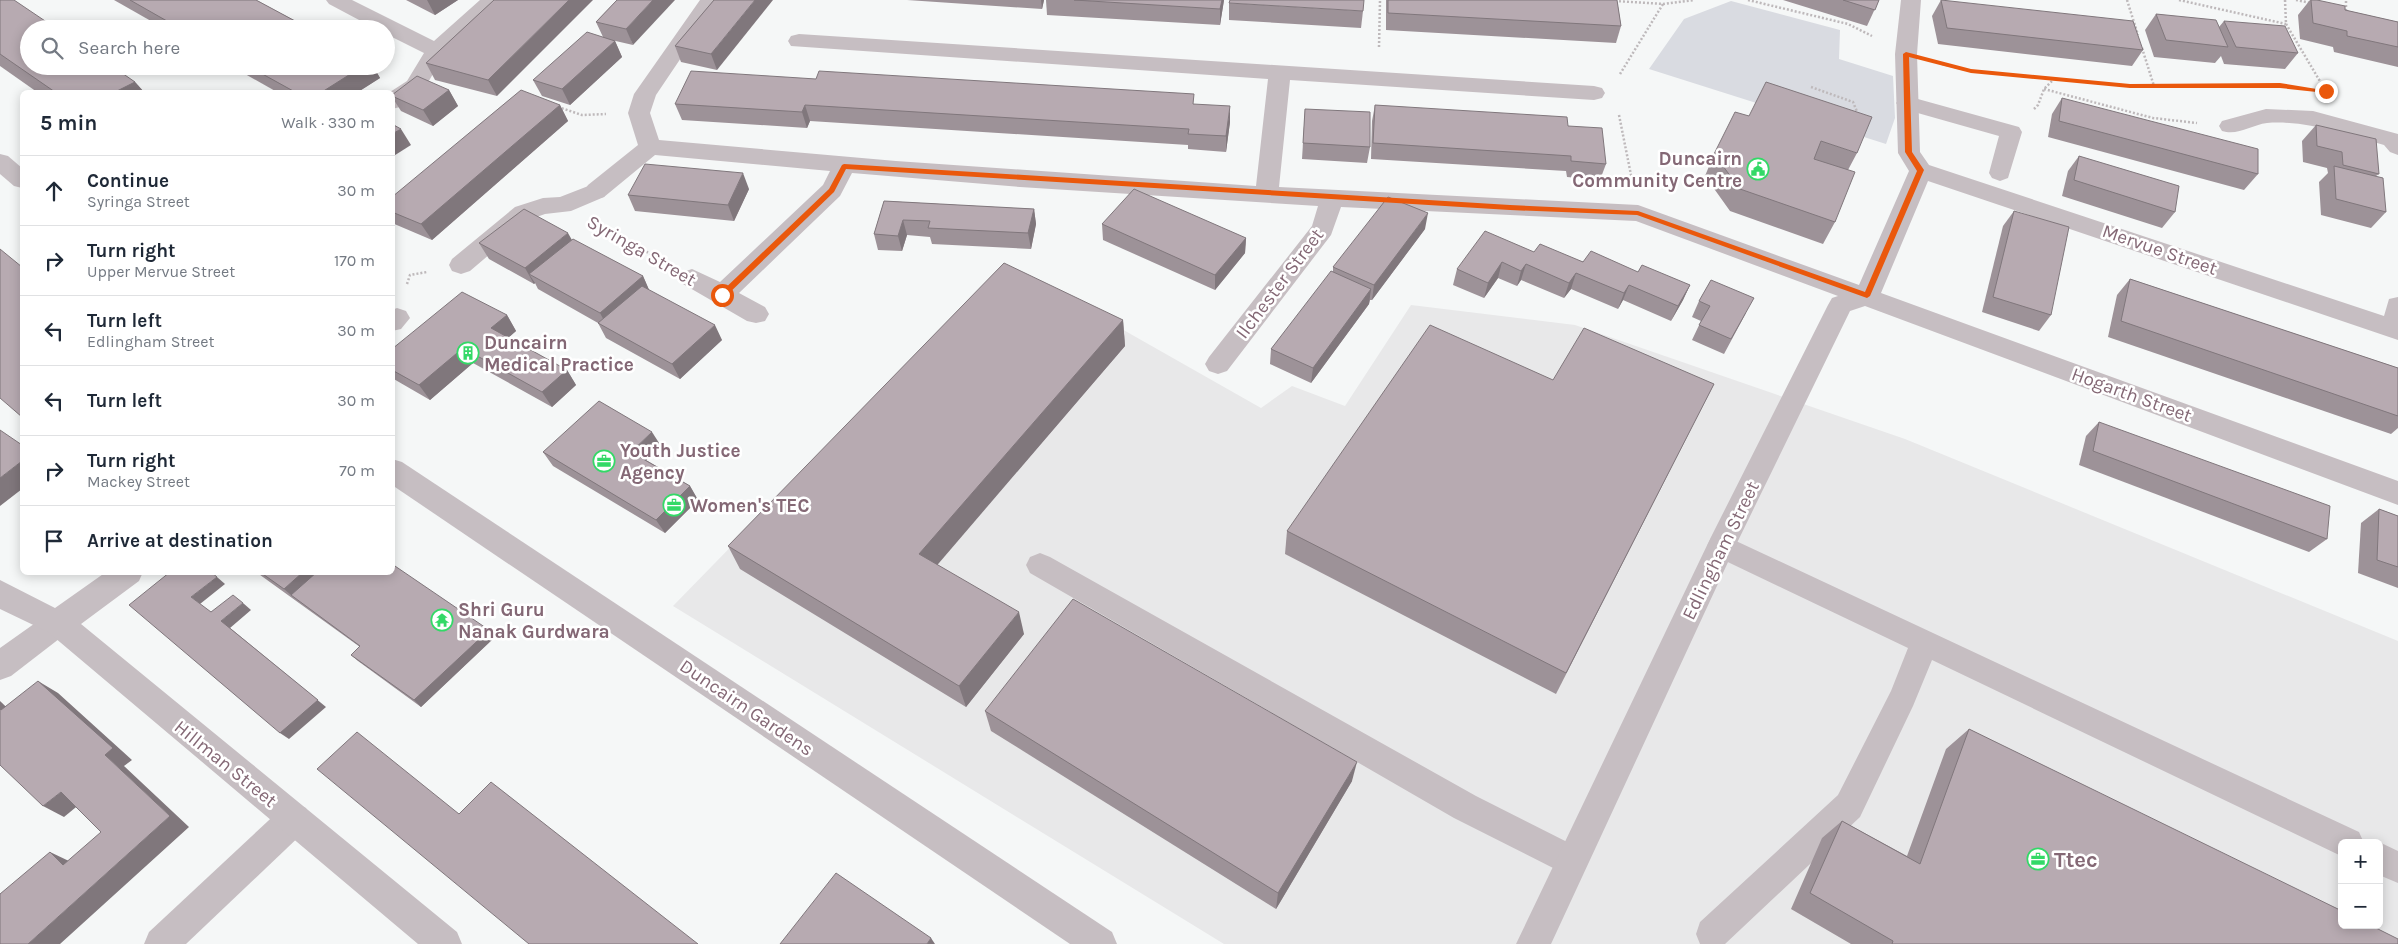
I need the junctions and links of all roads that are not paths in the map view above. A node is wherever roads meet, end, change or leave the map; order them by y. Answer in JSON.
{"nodes":[{"id":1,"x":336,"y":0,"type":"edge"},
{"id":2,"x":492,"y":0,"type":"edge"},
{"id":3,"x":710,"y":0,"type":"edge"},
{"id":4,"x":1911,"y":0,"type":"edge"},
{"id":5,"x":375,"y":20,"type":"edge"},
{"id":6,"x":395,"y":30,"type":"edge"},
{"id":7,"x":799,"y":41,"type":"dead end"},
{"id":8,"x":436,"y":51,"type":"junction"},
{"id":9,"x":1280,"y":72,"type":"junction"},
{"id":10,"x":1594,"y":93,"type":"dead end"},
{"id":11,"x":395,"y":100,"type":"edge"},
{"id":12,"x":1907,"y":103,"type":"junction"},
{"id":13,"x":2230,"y":126,"type":"road end"},
{"id":14,"x":650,"y":147,"type":"junction"},
{"id":15,"x":2398,"y":147,"type":"edge"},
{"id":16,"x":0,"y":162,"type":"edge"},
{"id":17,"x":844,"y":166,"type":"junction"},
{"id":18,"x":1920,"y":170,"type":"junction"},
{"id":19,"x":2000,"y":173,"type":"dead end"},
{"id":20,"x":20,"y":178,"type":"edge"},
{"id":21,"x":1267,"y":193,"type":"junction"},
{"id":22,"x":1332,"y":197,"type":"junction"},
{"id":23,"x":461,"y":265,"type":"dead end"},
{"id":24,"x":692,"y":278,"type":"road end"},
{"id":25,"x":722,"y":295,"type":"junction"},
{"id":26,"x":1867,"y":296,"type":"junction"},
{"id":27,"x":756,"y":314,"type":"dead end"},
{"id":28,"x":2397,"y":322,"type":"edge"},
{"id":29,"x":1218,"y":364,"type":"dead end"},
{"id":30,"x":395,"y":472,"type":"edge"},
{"id":31,"x":2398,"y":493,"type":"edge"},
{"id":32,"x":1722,"y":546,"type":"junction"},
{"id":33,"x":1040,"y":565,"type":"dead end"},
{"id":34,"x":125,"y":575,"type":"edge"},
{"id":35,"x":0,"y":593,"type":"edge"},
{"id":36,"x":58,"y":623,"type":"junction"},
{"id":37,"x":1924,"y":642,"type":"junction"},
{"id":38,"x":0,"y":666,"type":"edge"},
{"id":39,"x":294,"y":819,"type":"junction"},
{"id":40,"x":2340,"y":839,"type":"edge"},
{"id":41,"x":2383,"y":860,"type":"edge"},
{"id":42,"x":1572,"y":861,"type":"junction"},
{"id":43,"x":2398,"y":866,"type":"edge"},
{"id":44,"x":1712,"y":934,"type":"dead end"},
{"id":45,"x":161,"y":944,"type":"edge"},
{"id":46,"x":445,"y":944,"type":"edge"},
{"id":47,"x":1100,"y":944,"type":"edge"},
{"id":48,"x":1533,"y":944,"type":"edge"}],
"edges":[{"from":1,"to":5,"type":"street"},
{"from":2,"to":8,"type":"street"},
{"from":3,"to":14,"type":"street"},
{"from":4,"to":12,"type":"street"},
{"from":6,"to":8,"type":"street"},
{"from":7,"to":9,"type":"street"},
{"from":8,"to":11,"type":"street"},
{"from":9,"to":10,"type":"street"},
{"from":9,"to":21,"type":"street"},
{"from":12,"to":18,"type":"street"},
{"from":12,"to":19,"type":"lane"},
{"from":13,"to":15,"type":"street"},
{"from":14,"to":17,"type":"street","name":"Hogarth Street"},
{"from":14,"to":23,"type":"street"},
{"from":16,"to":20,"type":"street"},
{"from":17,"to":21,"type":"street","name":"Hogarth Street"},
{"from":17,"to":25,"type":"street"},
{"from":18,"to":26,"type":"street"},
{"from":18,"to":28,"type":"street","name":"Mervue Street"},
{"from":21,"to":22,"type":"street","name":"Hogarth Street"},
{"from":22,"to":26,"type":"street","name":"Hogarth Street"},
{"from":22,"to":29,"type":"street","name":"Ilchester Street"},
{"from":24,"to":25,"type":"street","name":"Syringa Street"},
{"from":25,"to":27,"type":"street","name":"Syringa Street"},
{"from":26,"to":31,"type":"street","name":"Hogarth Street"},
{"from":26,"to":32,"type":"street","name":"Edlingham Street"},
{"from":30,"to":47,"type":"street","name":"Duncairn Gardens"},
{"from":32,"to":37,"type":"lane"},
{"from":32,"to":42,"type":"street","name":"Edlingham Street"},
{"from":33,"to":42,"type":"lane"},
{"from":34,"to":36,"type":"street"},
{"from":35,"to":36,"type":"street","name":"Hillman Street"},
{"from":36,"to":38,"type":"street"},
{"from":36,"to":39,"type":"street","name":"Hillman Street"},
{"from":37,"to":40,"type":"lane"},
{"from":37,"to":44,"type":"lane"},
{"from":39,"to":45,"type":"street"},
{"from":39,"to":46,"type":"street","name":"Hillman Street"},
{"from":41,"to":43,"type":"lane"},
{"from":42,"to":48,"type":"street","name":"Edlingham Street"}]}
